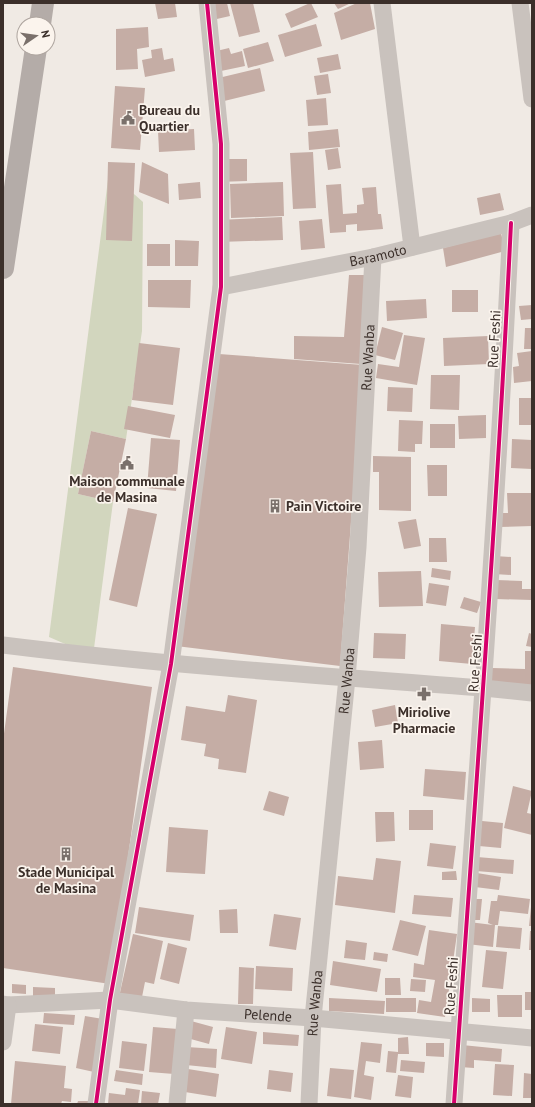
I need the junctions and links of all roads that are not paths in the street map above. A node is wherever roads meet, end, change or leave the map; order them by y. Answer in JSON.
{"nodes":[{"id":1,"x":43,"y":3,"type":"edge"},
{"id":2,"x":207,"y":3,"type":"edge"},
{"id":3,"x":382,"y":3,"type":"edge"},
{"id":4,"x":520,"y":3,"type":"edge"},
{"id":5,"x":41,"y":16,"type":"edge"},
{"id":6,"x":35,"y":56,"type":"edge"},
{"id":7,"x":532,"y":99,"type":"edge"},
{"id":8,"x":532,"y":215,"type":"edge"},
{"id":9,"x":511,"y":222,"type":"junction"},
{"id":10,"x":412,"y":247,"type":"junction"},
{"id":11,"x":372,"y":257,"type":"junction"},
{"id":12,"x":3,"y":268,"type":"edge"},
{"id":13,"x":220,"y":287,"type":"junction"},
{"id":14,"x":3,"y":644,"type":"edge"},
{"id":15,"x":171,"y":664,"type":"junction"},
{"id":16,"x":347,"y":678,"type":"junction"},
{"id":17,"x":484,"y":688,"type":"junction"},
{"id":18,"x":532,"y":693,"type":"edge"},
{"id":19,"x":110,"y":1000,"type":"junction"},
{"id":20,"x":6,"y":1004,"type":"edge"},
{"id":21,"x":186,"y":1010,"type":"junction"},
{"id":22,"x":314,"y":1018,"type":"junction"},
{"id":23,"x":459,"y":1032,"type":"junction"},
{"id":24,"x":532,"y":1038,"type":"edge"},
{"id":25,"x":3,"y":1042,"type":"edge"},
{"id":26,"x":96,"y":1104,"type":"edge"},
{"id":27,"x":177,"y":1104,"type":"edge"},
{"id":28,"x":309,"y":1104,"type":"edge"},
{"id":29,"x":454,"y":1104,"type":"edge"}],
"edges":[{"from":1,"to":5,"type":"highway"},
{"from":2,"to":13,"type":"street"},
{"from":3,"to":10,"type":"street"},
{"from":4,"to":7,"type":"street"},
{"from":6,"to":12,"type":"highway"},
{"from":8,"to":9,"type":"street","name":"Baramoto"},
{"from":9,"to":10,"type":"street","name":"Baramoto"},
{"from":9,"to":17,"type":"street","name":"Rue Feshi"},
{"from":10,"to":11,"type":"street","name":"Baramoto"},
{"from":11,"to":13,"type":"street","name":"Baramoto"},
{"from":11,"to":16,"type":"street","name":"Rue Wanba"},
{"from":13,"to":15,"type":"street"},
{"from":14,"to":15,"type":"street"},
{"from":15,"to":16,"type":"street"},
{"from":15,"to":19,"type":"street"},
{"from":16,"to":17,"type":"street"},
{"from":16,"to":22,"type":"street","name":"Rue Wanba"},
{"from":17,"to":18,"type":"street"},
{"from":17,"to":23,"type":"street","name":"Rue Feshi"},
{"from":19,"to":20,"type":"street","name":"Pelende"},
{"from":19,"to":21,"type":"street","name":"Pelende"},
{"from":19,"to":26,"type":"street"},
{"from":20,"to":25,"type":"street"},
{"from":21,"to":22,"type":"street","name":"Pelende"},
{"from":21,"to":27,"type":"street"},
{"from":22,"to":23,"type":"street","name":"Pelende"},
{"from":22,"to":28,"type":"street","name":"Rue Wanba"},
{"from":23,"to":24,"type":"street","name":"Pelende"},
{"from":23,"to":29,"type":"street","name":"Rue Feshi"}]}
